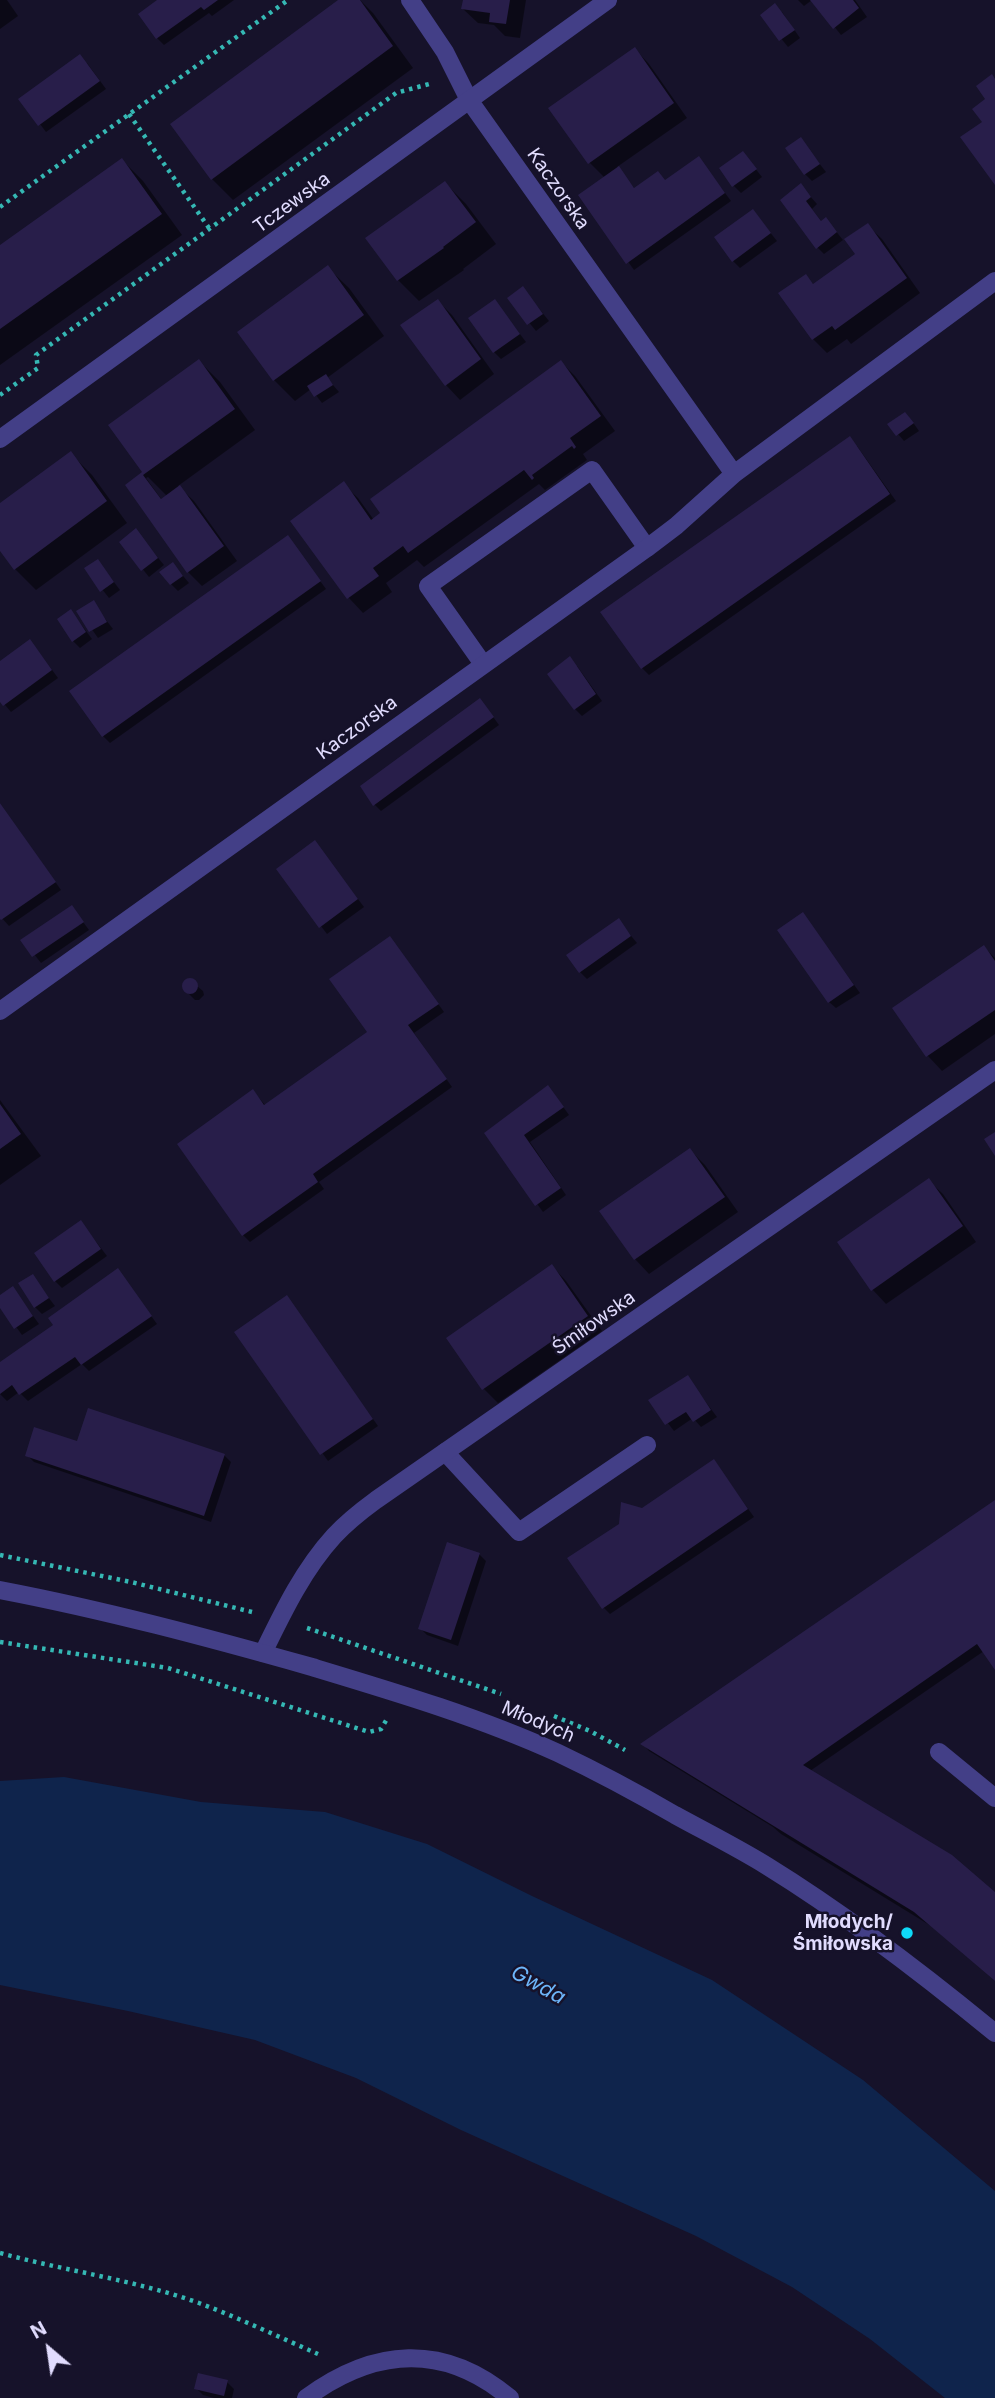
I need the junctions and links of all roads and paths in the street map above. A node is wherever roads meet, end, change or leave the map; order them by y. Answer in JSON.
{"nodes":[{"id":1,"x":288,"y":0,"type":"edge"},
{"id":2,"x":410,"y":0,"type":"edge"},
{"id":3,"x":608,"y":0,"type":"edge"},
{"id":4,"x":457,"y":76,"type":"junction"},
{"id":5,"x":469,"y":100,"type":"junction"},
{"id":6,"x":129,"y":114,"type":"junction"},
{"id":7,"x":0,"y":207,"type":"edge"},
{"id":8,"x":209,"y":228,"type":"junction"},
{"id":9,"x":995,"y":281,"type":"edge"},
{"id":10,"x":0,"y":395,"type":"edge"},
{"id":11,"x":0,"y":439,"type":"edge"},
{"id":12,"x":734,"y":474,"type":"junction"},
{"id":13,"x":646,"y":548,"type":"junction"},
{"id":14,"x":483,"y":664,"type":"junction"},
{"id":15,"x":2,"y":1007,"type":"edge"},
{"id":16,"x":995,"y":1070,"type":"edge"},
{"id":17,"x":647,"y":1445,"type":"dead end"},
{"id":18,"x":445,"y":1452,"type":"junction"},
{"id":19,"x":0,"y":1590,"type":"edge"},
{"id":20,"x":0,"y":1642,"type":"edge"},
{"id":21,"x":262,"y":1653,"type":"junction"},
{"id":22,"x":405,"y":1660,"type":"dead end"},
{"id":23,"x":396,"y":1692,"type":"junction"},
{"id":24,"x":939,"y":1752,"type":"dead end"},
{"id":25,"x":995,"y":1798,"type":"edge"},
{"id":26,"x":995,"y":2033,"type":"edge"},
{"id":27,"x":0,"y":2253,"type":"edge"},
{"id":28,"x":352,"y":2369,"type":"junction"},
{"id":29,"x":306,"y":2398,"type":"edge"},
{"id":30,"x":510,"y":2398,"type":"edge"}],
"edges":[{"from":1,"to":6,"type":"path"},
{"from":2,"to":4,"type":"street","name":"Kaczorska"},
{"from":3,"to":5,"type":"street","name":"Tczewska"},
{"from":4,"to":5,"type":"street","name":"Kaczorska"},
{"from":4,"to":8,"type":"path"},
{"from":5,"to":11,"type":"street","name":"Tczewska"},
{"from":5,"to":12,"type":"street","name":"Kaczorska"},
{"from":6,"to":7,"type":"path"},
{"from":6,"to":8,"type":"path"},
{"from":8,"to":10,"type":"path"},
{"from":9,"to":12,"type":"street","name":"Kaczorska"},
{"from":12,"to":13,"type":"street","name":"Kaczorska"},
{"from":13,"to":14,"type":"street","name":"Kaczorska"},
{"from":13,"to":14,"type":"street"},
{"from":14,"to":15,"type":"street","name":"Kaczorska"},
{"from":16,"to":18,"type":"street","name":"Śmiłowska"},
{"from":17,"to":18,"type":"street"},
{"from":18,"to":21,"type":"street","name":"Śmiłowska"},
{"from":19,"to":21,"type":"street","name":"Młodych"},
{"from":20,"to":23,"type":"path"},
{"from":21,"to":23,"type":"street","name":"Młodych"},
{"from":22,"to":23,"type":"path"},
{"from":23,"to":26,"type":"street","name":"Młodych"},
{"from":24,"to":25,"type":"street"},
{"from":27,"to":28,"type":"path"},
{"from":28,"to":29,"type":"street"},
{"from":28,"to":30,"type":"street"}]}
